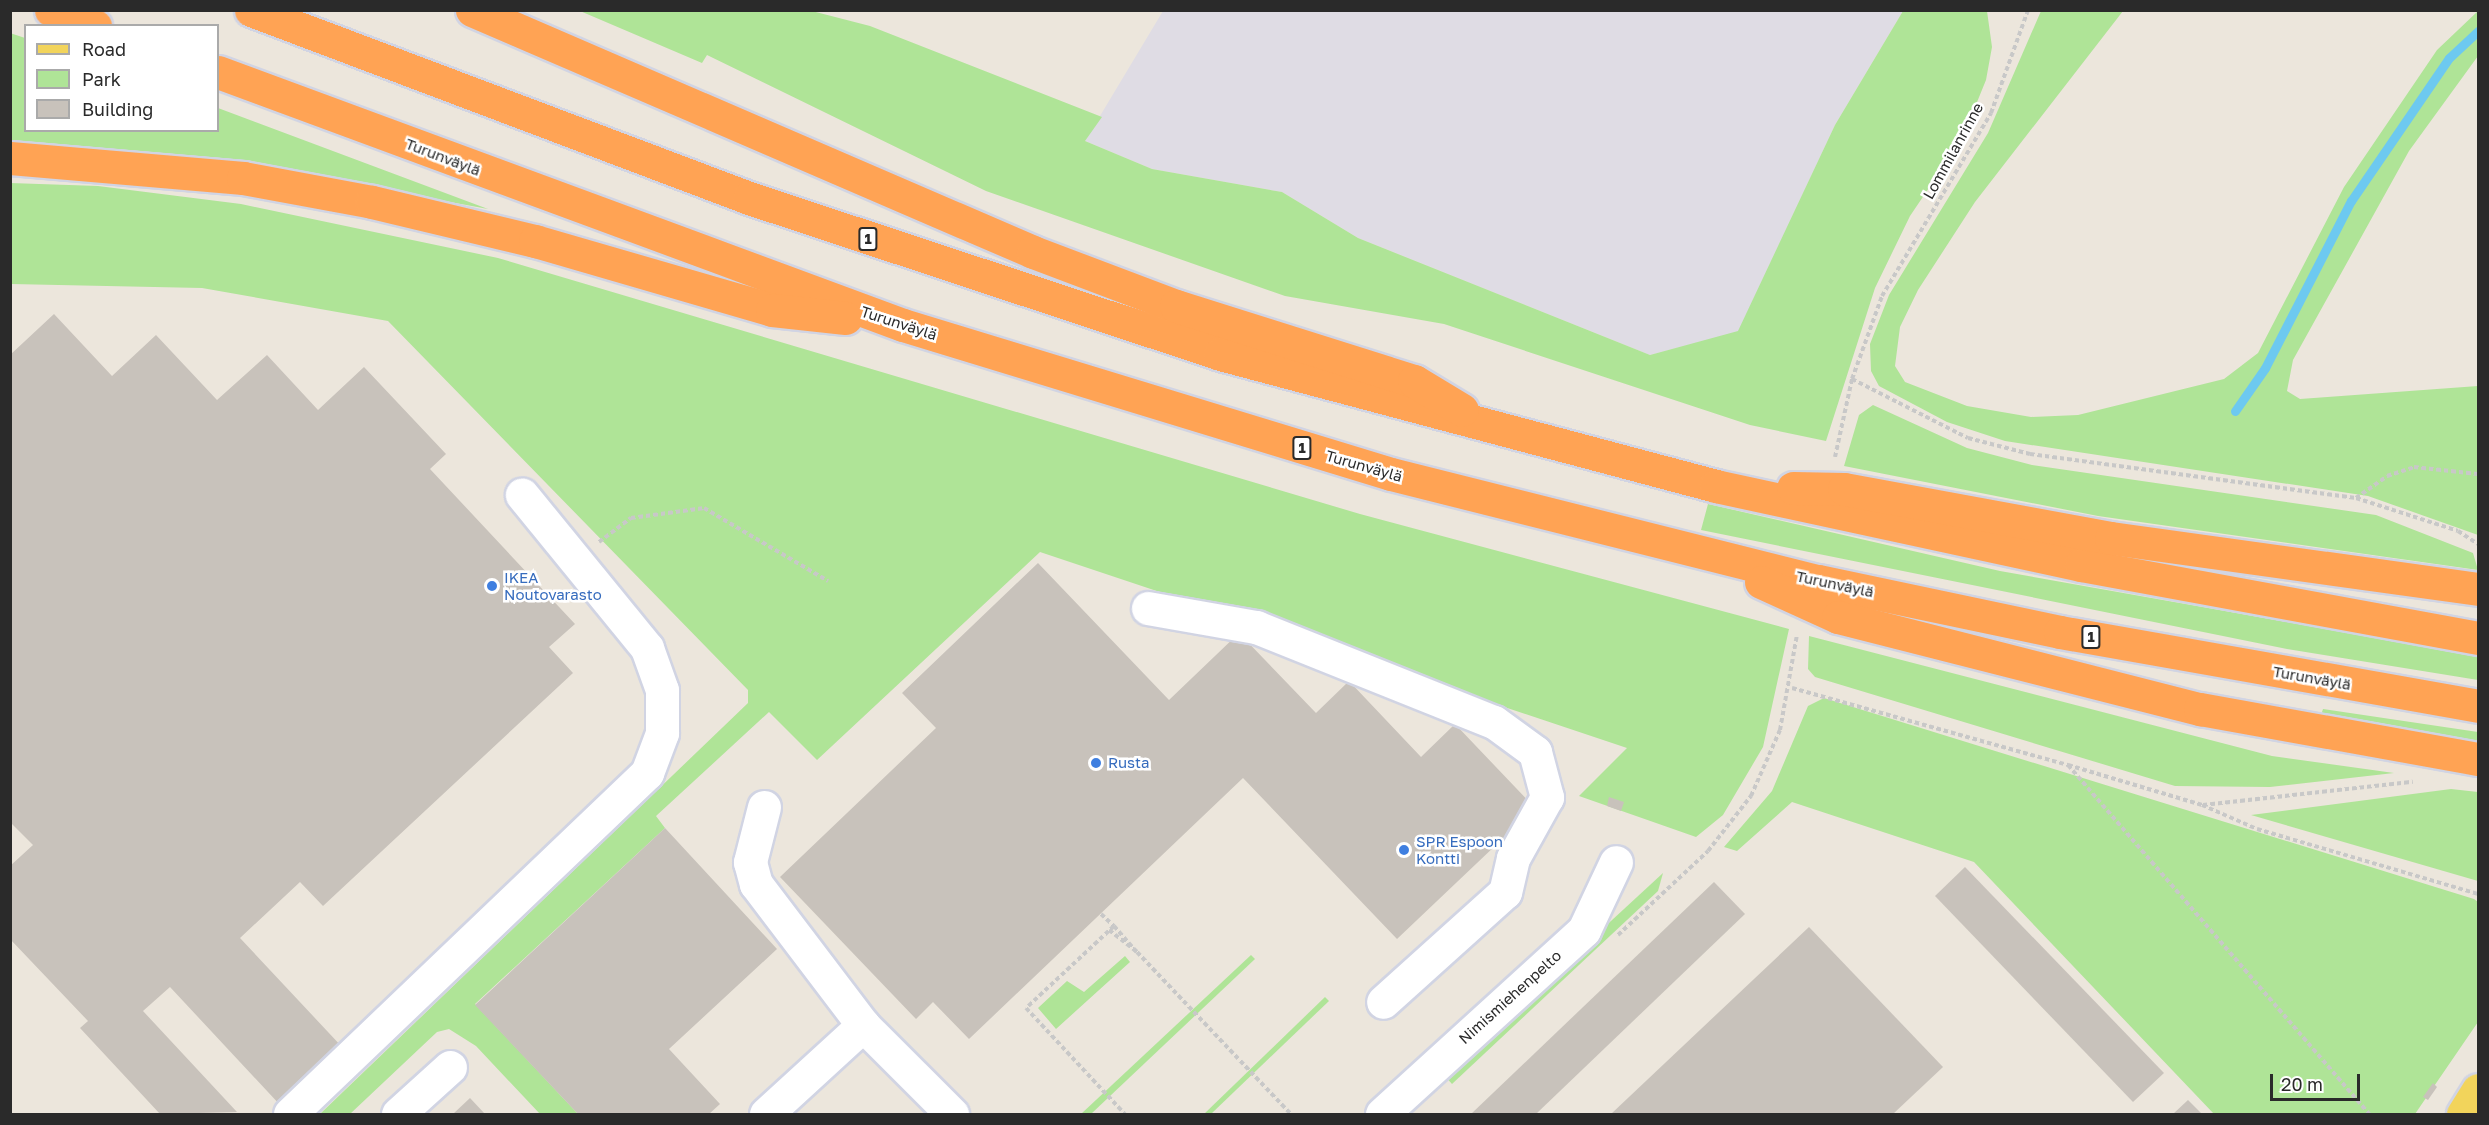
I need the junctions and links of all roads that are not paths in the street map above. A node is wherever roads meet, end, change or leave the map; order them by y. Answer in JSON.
{"nodes":[{"id":1,"x":51,"y":10,"type":"edge"},
{"id":2,"x":251,"y":10,"type":"edge"},
{"id":3,"x":472,"y":10,"type":"edge"},
{"id":4,"x":90,"y":24,"type":"edge"},
{"id":5,"x":219,"y":72,"type":"edge"},
{"id":6,"x":10,"y":158,"type":"edge"},
{"id":7,"x":903,"y":325,"type":"junction"},
{"id":8,"x":1497,"y":431,"type":"junction"},
{"id":9,"x":1716,"y":486,"type":"junction"},
{"id":10,"x":522,"y":495,"type":"dead end"},
{"id":11,"x":1706,"y":556,"type":"junction"},
{"id":12,"x":2478,"y":589,"type":"edge"},
{"id":13,"x":1148,"y":608,"type":"dead end"},
{"id":14,"x":2478,"y":638,"type":"edge"},
{"id":15,"x":2478,"y":706,"type":"edge"},
{"id":16,"x":2478,"y":759,"type":"edge"},
{"id":17,"x":764,"y":807,"type":"dead end"},
{"id":18,"x":1616,"y":862,"type":"dead end"},
{"id":19,"x":1383,"y":1002,"type":"dead end"},
{"id":20,"x":863,"y":1025,"type":"junction"},
{"id":21,"x":450,"y":1067,"type":"dead end"},
{"id":22,"x":2478,"y":1090,"type":"edge"},
{"id":23,"x":290,"y":1114,"type":"edge"},
{"id":24,"x":398,"y":1114,"type":"edge"},
{"id":25,"x":766,"y":1114,"type":"edge"},
{"id":26,"x":952,"y":1114,"type":"edge"},
{"id":27,"x":1382,"y":1114,"type":"edge"},
{"id":28,"x":2463,"y":1114,"type":"edge"}],
"edges":[{"from":1,"to":4,"type":"highway"},
{"from":2,"to":8,"type":"highway","number":"1"},
{"from":3,"to":8,"type":"highway"},
{"from":5,"to":7,"type":"highway","name":"Turunväylä","number":"1"},
{"from":6,"to":7,"type":"highway"},
{"from":7,"to":11,"type":"highway","name":"Turunväylä","number":"1"},
{"from":8,"to":9,"type":"highway","number":"1"},
{"from":9,"to":12,"type":"highway"},
{"from":9,"to":14,"type":"highway","number":"1"},
{"from":10,"to":23,"type":"street"},
{"from":11,"to":15,"type":"highway","name":"Turunväylä","number":"1"},
{"from":11,"to":16,"type":"highway"},
{"from":13,"to":19,"type":"street"},
{"from":17,"to":20,"type":"street"},
{"from":18,"to":27,"type":"street","name":"Nimismiehenpelto"},
{"from":20,"to":25,"type":"street"},
{"from":20,"to":26,"type":"street"},
{"from":21,"to":24,"type":"street"},
{"from":22,"to":28,"type":"main road"}]}
